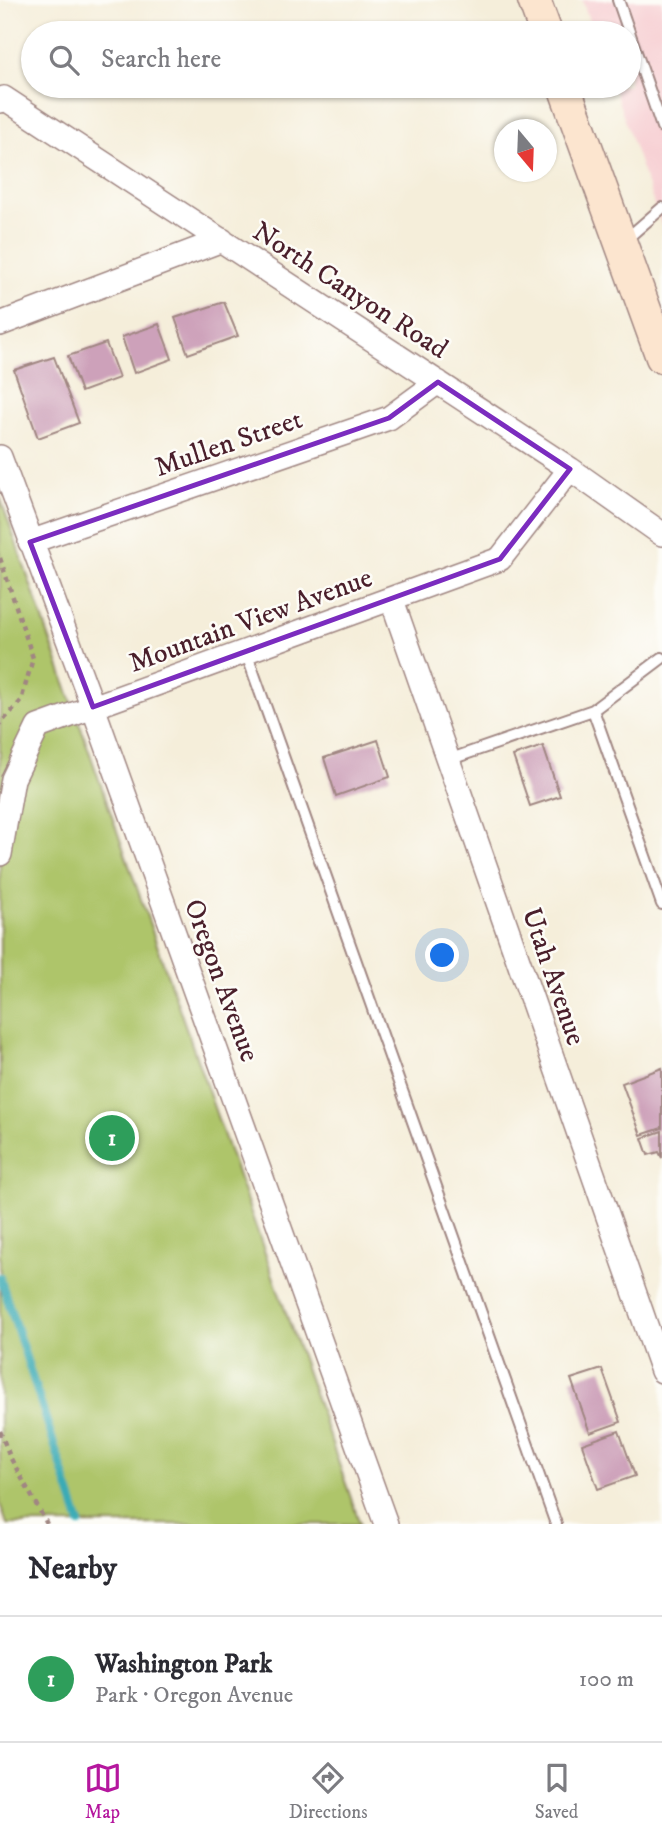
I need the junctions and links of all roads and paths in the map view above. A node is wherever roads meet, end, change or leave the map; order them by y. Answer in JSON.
{"nodes":[{"id":1,"x":534,"y":0,"type":"edge"},
{"id":2,"x":618,"y":0,"type":"edge"},
{"id":3,"x":542,"y":21,"type":"edge"},
{"id":4,"x":625,"y":21,"type":"edge"},
{"id":5,"x":641,"y":66,"type":"edge"},
{"id":6,"x":568,"y":98,"type":"edge"},
{"id":7,"x":2,"y":99,"type":"edge"},
{"id":8,"x":662,"y":127,"type":"edge"},
{"id":9,"x":662,"y":208,"type":"edge"},
{"id":10,"x":222,"y":240,"type":"junction"},
{"id":11,"x":620,"y":245,"type":"junction"},
{"id":12,"x":0,"y":324,"type":"edge"},
{"id":13,"x":660,"y":345,"type":"edge"},
{"id":14,"x":438,"y":382,"type":"junction"},
{"id":15,"x":0,"y":457,"type":"edge"},
{"id":16,"x":570,"y":469,"type":"junction"},
{"id":17,"x":662,"y":534,"type":"edge"},
{"id":18,"x":30,"y":542,"type":"junction"},
{"id":19,"x":0,"y":558,"type":"edge"},
{"id":20,"x":392,"y":600,"type":"junction"},
{"id":21,"x":246,"y":652,"type":"junction"},
{"id":22,"x":662,"y":658,"type":"edge"},
{"id":23,"x":93,"y":707,"type":"junction"},
{"id":24,"x":593,"y":710,"type":"junction"},
{"id":25,"x":0,"y":724,"type":"edge"},
{"id":26,"x":448,"y":760,"type":"junction"},
{"id":27,"x":0,"y":854,"type":"edge"},
{"id":28,"x":662,"y":904,"type":"edge"},
{"id":29,"x":662,"y":1371,"type":"edge"},
{"id":30,"x":0,"y":1431,"type":"edge"},
{"id":31,"x":47,"y":1524,"type":"edge"},
{"id":32,"x":386,"y":1524,"type":"edge"},
{"id":33,"x":556,"y":1524,"type":"edge"}],
"edges":[{"from":1,"to":3,"type":"street"},
{"from":2,"to":4,"type":"lane"},
{"from":5,"to":8,"type":"lane"},
{"from":6,"to":11,"type":"street"},
{"from":7,"to":10,"type":"street","name":"North Canyon Road"},
{"from":9,"to":11,"type":"lane"},
{"from":10,"to":12,"type":"street"},
{"from":10,"to":14,"type":"street","name":"North Canyon Road"},
{"from":11,"to":13,"type":"street"},
{"from":14,"to":16,"type":"street","name":"North Canyon Road"},
{"from":14,"to":18,"type":"street","name":"Mullen Street"},
{"from":15,"to":18,"type":"street","name":"Oregon Avenue"},
{"from":16,"to":17,"type":"street","name":"North Canyon Road"},
{"from":16,"to":20,"type":"street","name":"Mountain View Avenue"},
{"from":18,"to":23,"type":"street","name":"Oregon Avenue"},
{"from":19,"to":25,"type":"path"},
{"from":20,"to":21,"type":"street","name":"Mountain View Avenue"},
{"from":20,"to":26,"type":"street","name":"Utah Avenue"},
{"from":21,"to":23,"type":"street","name":"Mountain View Avenue"},
{"from":21,"to":33,"type":"lane"},
{"from":22,"to":24,"type":"lane"},
{"from":23,"to":27,"type":"street","name":"Mountain View Avenue"},
{"from":23,"to":32,"type":"street","name":"Oregon Avenue"},
{"from":24,"to":26,"type":"lane"},
{"from":24,"to":28,"type":"lane"},
{"from":26,"to":29,"type":"street","name":"Utah Avenue"},
{"from":30,"to":31,"type":"path"}]}
